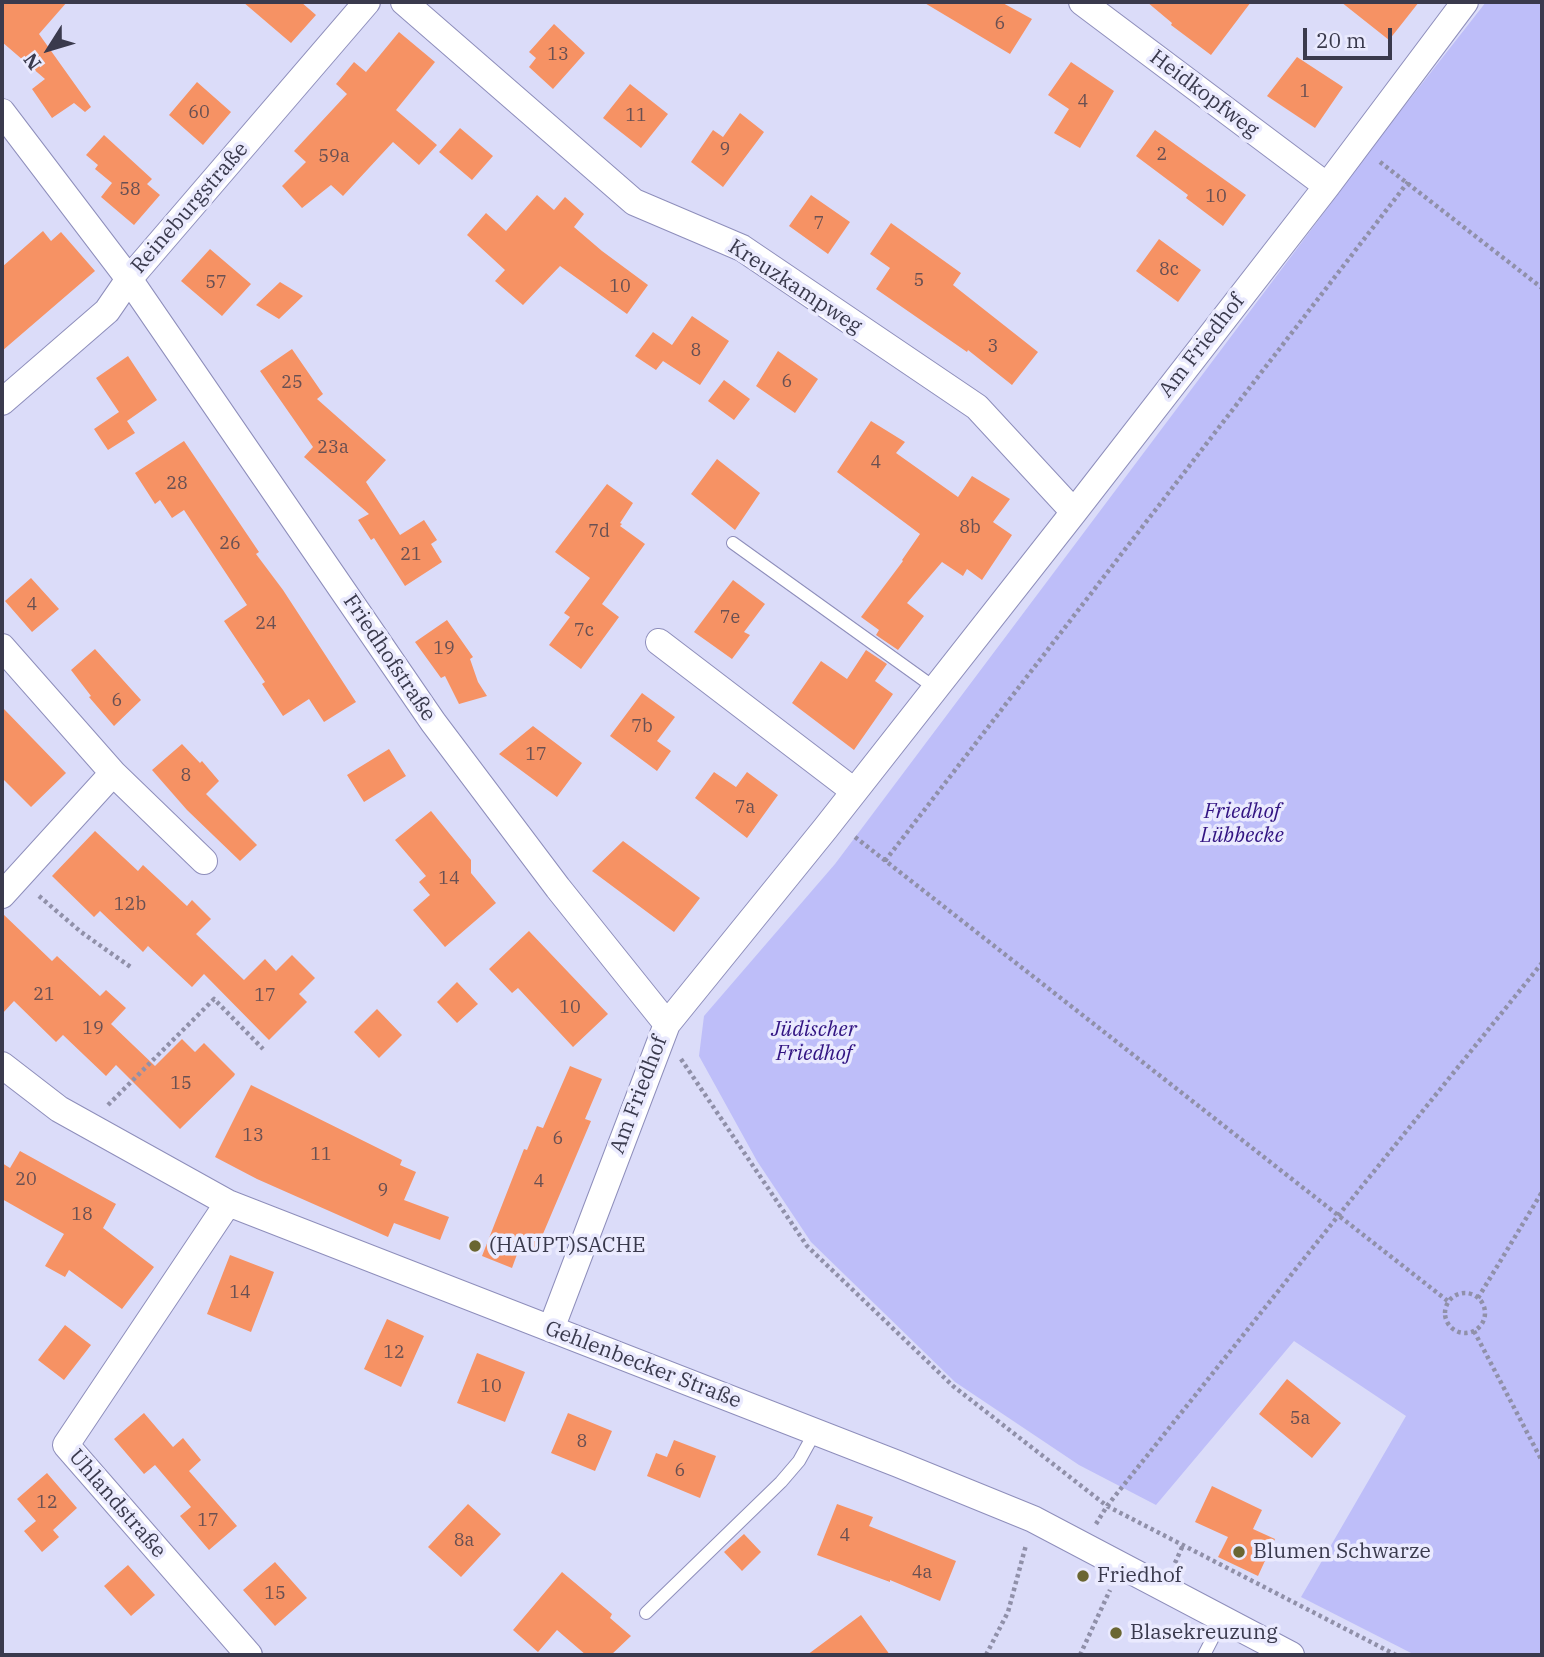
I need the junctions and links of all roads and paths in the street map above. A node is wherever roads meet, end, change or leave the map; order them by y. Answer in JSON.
{"nodes":[{"id":1,"x":367,"y":2,"type":"edge"},
{"id":2,"x":404,"y":2,"type":"edge"},
{"id":3,"x":1082,"y":2,"type":"edge"},
{"id":4,"x":1465,"y":2,"type":"edge"},
{"id":5,"x":2,"y":112,"type":"edge"},
{"id":6,"x":1327,"y":186,"type":"junction"},
{"id":7,"x":129,"y":279,"type":"junction"},
{"id":8,"x":1542,"y":288,"type":"edge"},
{"id":9,"x":2,"y":402,"type":"edge"},
{"id":10,"x":1074,"y":512,"type":"junction"},
{"id":11,"x":733,"y":544,"type":"dead end"},
{"id":12,"x":659,"y":642,"type":"dead end"},
{"id":13,"x":2,"y":647,"type":"edge"},
{"id":14,"x":935,"y":688,"type":"junction"},
{"id":15,"x":113,"y":773,"type":"junction"},
{"id":16,"x":854,"y":791,"type":"junction"},
{"id":17,"x":832,"y":820,"type":"junction"},
{"id":18,"x":204,"y":861,"type":"dead end"},
{"id":19,"x":885,"y":861,"type":"junction"},
{"id":20,"x":10,"y":886,"type":"edge"},
{"id":21,"x":1542,"y":963,"type":"edge"},
{"id":22,"x":132,"y":968,"type":"dead end"},
{"id":23,"x":665,"y":1028,"type":"junction"},
{"id":24,"x":263,"y":1049,"type":"dead end"},
{"id":25,"x":2,"y":1065,"type":"edge"},
{"id":26,"x":88,"y":1125,"type":"junction"},
{"id":27,"x":1542,"y":1192,"type":"edge"},
{"id":28,"x":228,"y":1203,"type":"junction"},
{"id":29,"x":1338,"y":1216,"type":"junction"},
{"id":30,"x":1478,"y":1298,"type":"junction"},
{"id":31,"x":1449,"y":1302,"type":"junction"},
{"id":32,"x":551,"y":1329,"type":"junction"},
{"id":33,"x":1474,"y":1331,"type":"junction"},
{"id":34,"x":815,"y":1432,"type":"junction"},
{"id":35,"x":1542,"y":1461,"type":"edge"},
{"id":36,"x":1107,"y":1506,"type":"junction"},
{"id":37,"x":1033,"y":1519,"type":"junction"},
{"id":38,"x":1111,"y":1587,"type":"dead end"},
{"id":39,"x":646,"y":1613,"type":"dead end"},
{"id":40,"x":1223,"y":1618,"type":"junction"},
{"id":41,"x":248,"y":1655,"type":"edge"},
{"id":42,"x":986,"y":1655,"type":"edge"},
{"id":43,"x":1080,"y":1655,"type":"edge"},
{"id":44,"x":1204,"y":1655,"type":"edge"},
{"id":45,"x":1291,"y":1655,"type":"edge"},
{"id":46,"x":1396,"y":1655,"type":"edge"}],
"edges":[{"from":1,"to":7,"type":"street","name":"Reineburgstraße"},
{"from":2,"to":10,"type":"street","name":"Kreuzkampweg"},
{"from":3,"to":6,"type":"street","name":"Heidkopfweg"},
{"from":4,"to":6,"type":"street","name":"Am Friedhof"},
{"from":5,"to":7,"type":"street","name":"Friedhofstraße"},
{"from":6,"to":10,"type":"street","name":"Am Friedhof"},
{"from":7,"to":9,"type":"street","name":"Reineburgstraße"},
{"from":7,"to":23,"type":"street","name":"Friedhofstraße"},
{"from":8,"to":19,"type":"path"},
{"from":10,"to":14,"type":"street","name":"Am Friedhof"},
{"from":11,"to":14,"type":"lane"},
{"from":12,"to":16,"type":"street"},
{"from":13,"to":15,"type":"street"},
{"from":14,"to":16,"type":"street","name":"Am Friedhof"},
{"from":15,"to":18,"type":"street"},
{"from":15,"to":20,"type":"street"},
{"from":16,"to":17,"type":"street","name":"Am Friedhof"},
{"from":17,"to":19,"type":"path"},
{"from":17,"to":23,"type":"street","name":"Am Friedhof"},
{"from":19,"to":29,"type":"path"},
{"from":20,"to":22,"type":"path"},
{"from":21,"to":29,"type":"path"},
{"from":23,"to":32,"type":"street","name":"Am Friedhof"},
{"from":23,"to":36,"type":"path"},
{"from":24,"to":26,"type":"path"},
{"from":25,"to":26,"type":"street","name":"Gehlenbecker Straße"},
{"from":26,"to":28,"type":"street","name":"Gehlenbecker Straße"},
{"from":27,"to":30,"type":"path"},
{"from":28,"to":32,"type":"street","name":"Gehlenbecker Straße"},
{"from":28,"to":41,"type":"street","name":"Uhlandstraße"},
{"from":29,"to":31,"type":"path"},
{"from":29,"to":36,"type":"path"},
{"from":30,"to":31,"type":"path"},
{"from":30,"to":33,"type":"path"},
{"from":31,"to":33,"type":"path"},
{"from":32,"to":34,"type":"street","name":"Gehlenbecker Straße"},
{"from":33,"to":35,"type":"path"},
{"from":34,"to":37,"type":"street","name":"Gehlenbecker Straße"},
{"from":34,"to":39,"type":"lane"},
{"from":36,"to":46,"type":"path"},
{"from":37,"to":40,"type":"street","name":"Gehlenbecker Straße"},
{"from":37,"to":42,"type":"path"},
{"from":38,"to":43,"type":"path"},
{"from":40,"to":44,"type":"lane"},
{"from":40,"to":45,"type":"street","name":"Gehlenbecker Straße"}]}
